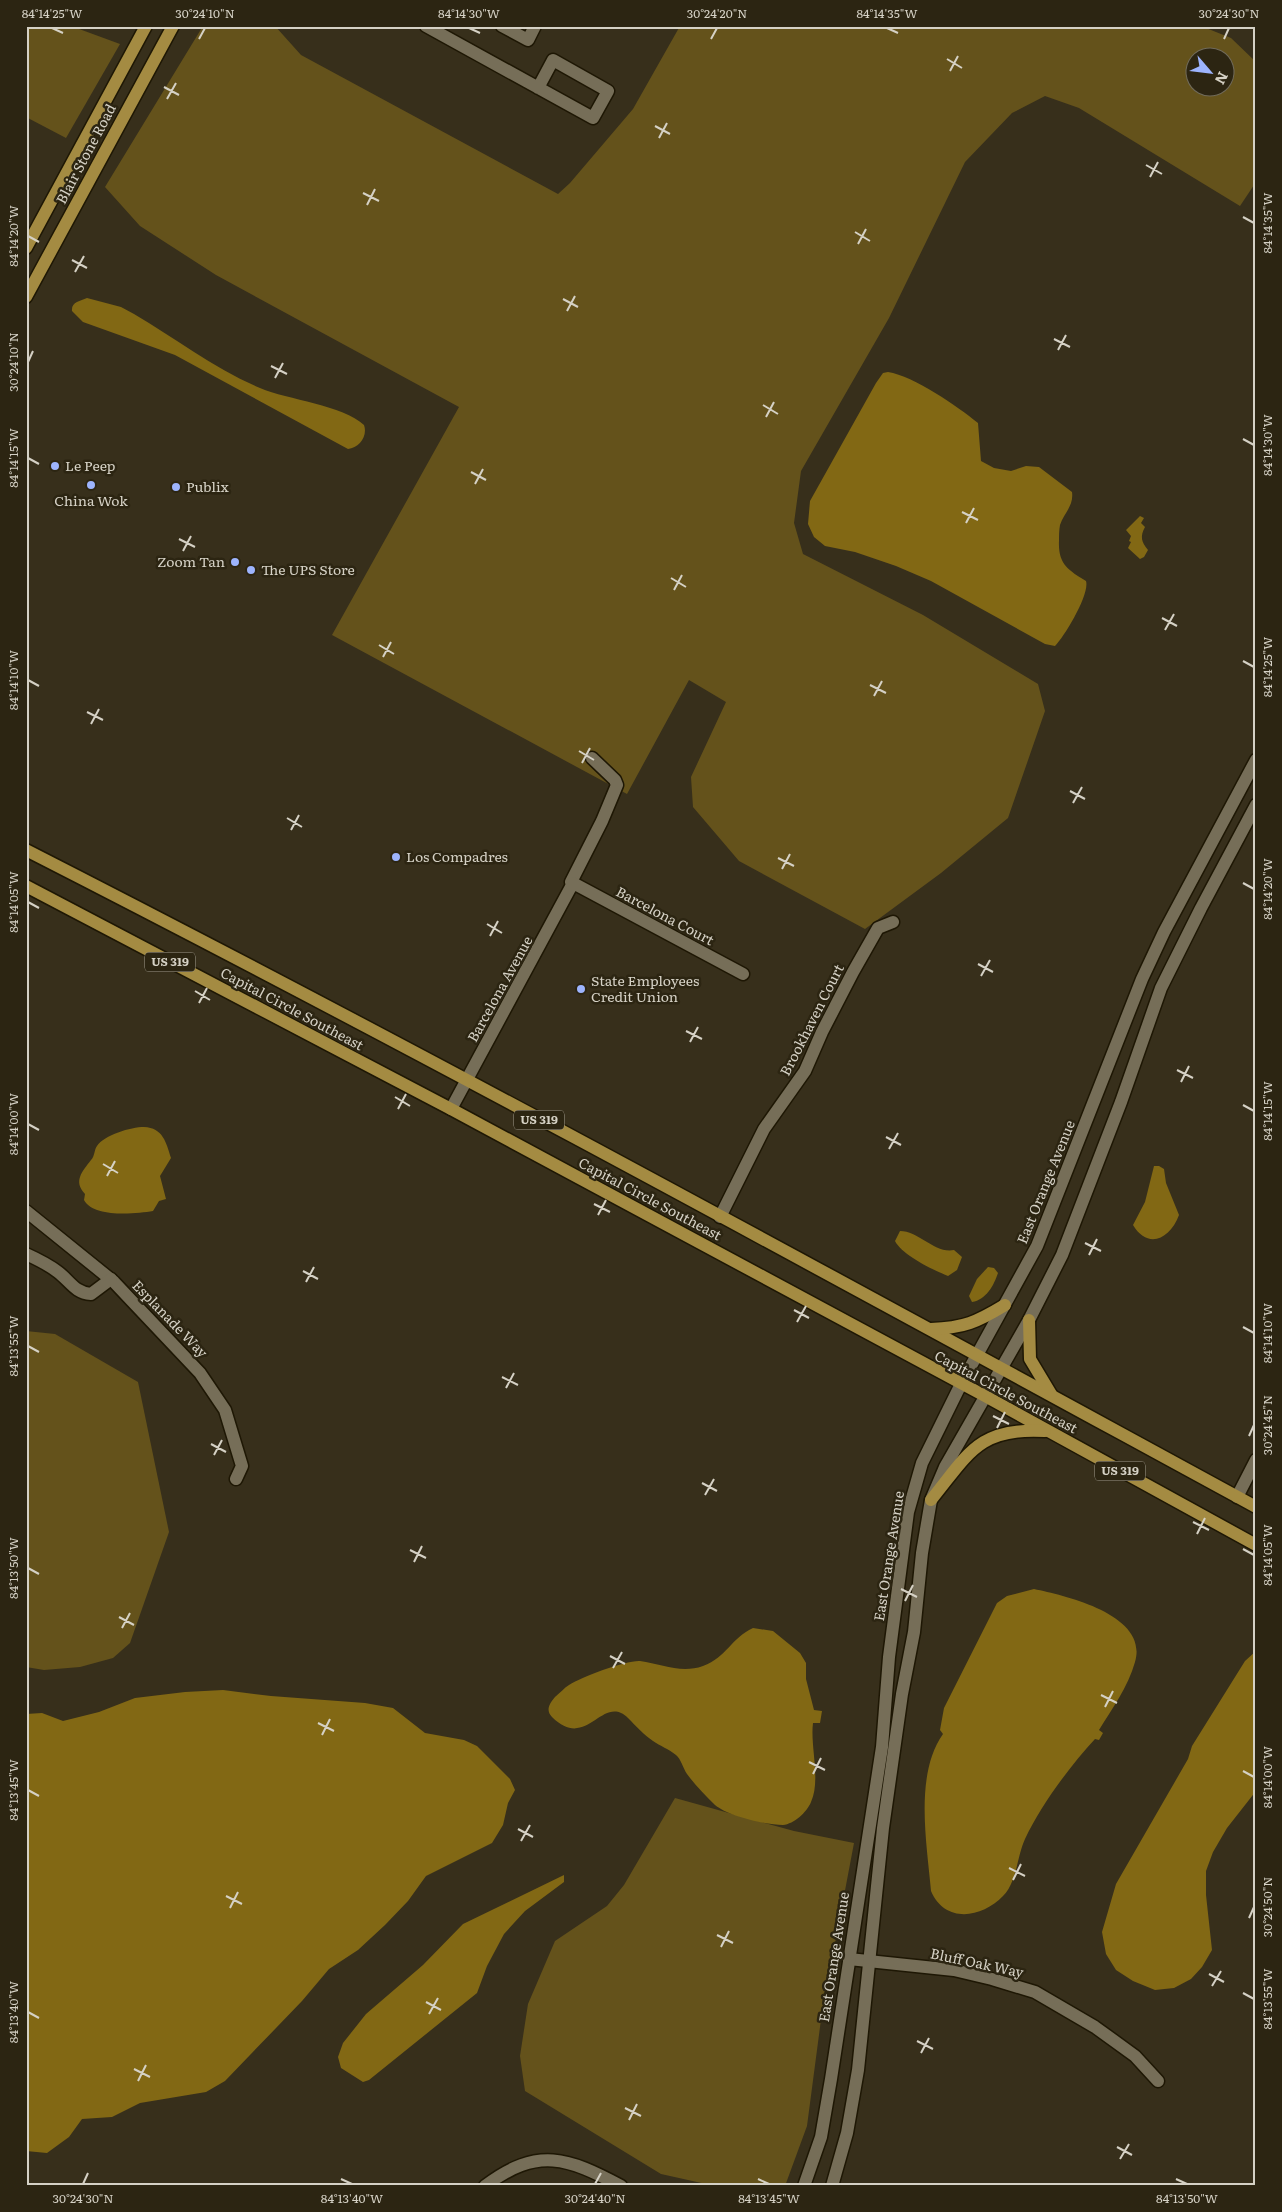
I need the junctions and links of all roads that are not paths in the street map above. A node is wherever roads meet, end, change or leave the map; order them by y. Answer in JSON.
{"nodes":[{"id":1,"x":146,"y":26,"type":"edge"},
{"id":2,"x":172,"y":26,"type":"edge"},
{"id":3,"x":426,"y":26,"type":"edge"},
{"id":4,"x":502,"y":26,"type":"edge"},
{"id":5,"x":535,"y":26,"type":"edge"},
{"id":6,"x":538,"y":88,"type":"junction"},
{"id":7,"x":26,"y":248,"type":"edge"},
{"id":8,"x":26,"y":297,"type":"edge"},
{"id":9,"x":592,"y":758,"type":"dead end"},
{"id":10,"x":1256,"y":760,"type":"edge"},
{"id":11,"x":1256,"y":805,"type":"edge"},
{"id":12,"x":26,"y":850,"type":"edge"},
{"id":13,"x":572,"y":883,"type":"junction"},
{"id":14,"x":26,"y":886,"type":"edge"},
{"id":15,"x":893,"y":922,"type":"dead end"},
{"id":16,"x":743,"y":974,"type":"dead end"},
{"id":17,"x":467,"y":1081,"type":"junction"},
{"id":18,"x":451,"y":1110,"type":"junction"},
{"id":19,"x":26,"y":1211,"type":"edge"},
{"id":20,"x":720,"y":1217,"type":"junction"},
{"id":21,"x":26,"y":1254,"type":"edge"},
{"id":22,"x":111,"y":1279,"type":"junction"},
{"id":23,"x":1005,"y":1305,"type":"junction"},
{"id":24,"x":1029,"y":1320,"type":"junction"},
{"id":25,"x":931,"y":1330,"type":"junction"},
{"id":26,"x":978,"y":1354,"type":"junction"},
{"id":27,"x":1002,"y":1369,"type":"junction"},
{"id":28,"x":962,"y":1384,"type":"junction"},
{"id":29,"x":985,"y":1396,"type":"junction"},
{"id":30,"x":1052,"y":1396,"type":"junction"},
{"id":31,"x":1048,"y":1431,"type":"junction"},
{"id":32,"x":1256,"y":1460,"type":"edge"},
{"id":33,"x":236,"y":1479,"type":"dead end"},
{"id":34,"x":1237,"y":1497,"type":"junction"},
{"id":35,"x":931,"y":1500,"type":"junction"},
{"id":36,"x":1256,"y":1507,"type":"edge"},
{"id":37,"x":1256,"y":1545,"type":"edge"},
{"id":38,"x":849,"y":1959,"type":"junction"},
{"id":39,"x":869,"y":1960,"type":"junction"},
{"id":40,"x":1158,"y":2081,"type":"dead end"},
{"id":41,"x":485,"y":2186,"type":"edge"},
{"id":42,"x":621,"y":2186,"type":"edge"},
{"id":43,"x":804,"y":2186,"type":"edge"},
{"id":44,"x":832,"y":2186,"type":"edge"}],
"edges":[{"from":1,"to":7,"type":"main road","name":"Blair Stone Road"},
{"from":2,"to":8,"type":"main road","name":"Blair Stone Road"},
{"from":3,"to":6,"type":"street"},
{"from":4,"to":5,"type":"street"},
{"from":6,"to":6,"type":"street"},
{"from":9,"to":13,"type":"street","name":"Barcelona Avenue"},
{"from":10,"to":23,"type":"street","name":"East Orange Avenue"},
{"from":11,"to":24,"type":"street"},
{"from":12,"to":17,"type":"main road","name":"Capital Circle Southeast","number":"US 319"},
{"from":13,"to":16,"type":"street","name":"Barcelona Court"},
{"from":13,"to":17,"type":"street","name":"Barcelona Avenue"},
{"from":14,"to":18,"type":"main road","name":"Capital Circle Southeast","number":"US 319"},
{"from":15,"to":20,"type":"street","name":"Brookhaven Court"},
{"from":17,"to":18,"type":"street","name":"Barcelona Avenue"},
{"from":17,"to":20,"type":"main road","name":"Capital Circle Southeast","number":"US 319"},
{"from":18,"to":28,"type":"main road","name":"Capital Circle Southeast","number":"US 319"},
{"from":19,"to":22,"type":"street","name":"Esplanade Way"},
{"from":20,"to":25,"type":"main road","name":"Capital Circle Southeast","number":"US 319"},
{"from":21,"to":22,"type":"street"},
{"from":22,"to":33,"type":"street","name":"Esplanade Way"},
{"from":23,"to":25,"type":"main road"},
{"from":23,"to":26,"type":"street","name":"East Orange Avenue"},
{"from":24,"to":27,"type":"street"},
{"from":24,"to":30,"type":"main road"},
{"from":25,"to":26,"type":"main road","name":"Capital Circle Southeast","number":"US 319"},
{"from":26,"to":27,"type":"main road","name":"Capital Circle Southeast","number":"US 319"},
{"from":26,"to":28,"type":"street","name":"East Orange Avenue"},
{"from":27,"to":29,"type":"street"},
{"from":27,"to":30,"type":"main road","name":"Capital Circle Southeast","number":"US 319"},
{"from":28,"to":29,"type":"main road","name":"Capital Circle Southeast","number":"US 319"},
{"from":28,"to":38,"type":"street","name":"East Orange Avenue"},
{"from":29,"to":31,"type":"main road","name":"Capital Circle Southeast","number":"US 319"},
{"from":29,"to":35,"type":"street"},
{"from":30,"to":34,"type":"main road","name":"Capital Circle Southeast","number":"US 319"},
{"from":31,"to":35,"type":"main road"},
{"from":31,"to":37,"type":"main road","name":"Capital Circle Southeast","number":"US 319"},
{"from":32,"to":34,"type":"street"},
{"from":34,"to":36,"type":"main road","name":"Capital Circle Southeast","number":"US 319"},
{"from":35,"to":39,"type":"street"},
{"from":38,"to":39,"type":"street","name":"Bluff Oak Way"},
{"from":38,"to":43,"type":"street","name":"East Orange Avenue"},
{"from":39,"to":40,"type":"street","name":"Bluff Oak Way"},
{"from":39,"to":44,"type":"street"},
{"from":41,"to":42,"type":"street"}]}
